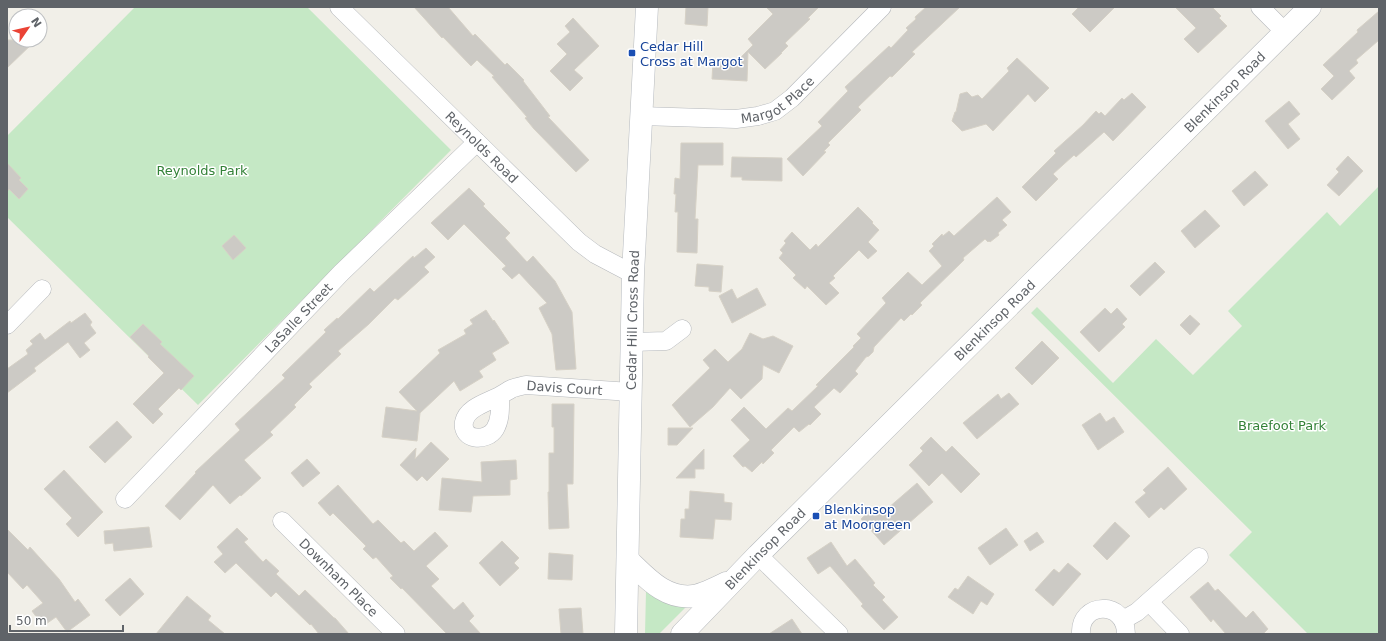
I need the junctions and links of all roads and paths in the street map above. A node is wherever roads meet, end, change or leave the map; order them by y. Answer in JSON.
{"nodes":[{"id":1,"x":339,"y":7,"type":"edge"},
{"id":2,"x":647,"y":7,"type":"edge"},
{"id":3,"x":882,"y":7,"type":"edge"},
{"id":4,"x":1260,"y":7,"type":"edge"},
{"id":5,"x":1310,"y":7,"type":"edge"},
{"id":6,"x":1285,"y":32,"type":"junction"},
{"id":7,"x":641,"y":116,"type":"junction"},
{"id":8,"x":478,"y":142,"type":"junction"},
{"id":9,"x":633,"y":274,"type":"junction"},
{"id":10,"x":42,"y":289,"type":"dead end"},
{"id":11,"x":7,"y":325,"type":"edge"},
{"id":12,"x":682,"y":329,"type":"dead end"},
{"id":13,"x":632,"y":342,"type":"junction"},
{"id":14,"x":631,"y":392,"type":"junction"},
{"id":15,"x":500,"y":396,"type":"dead end"},
{"id":16,"x":124,"y":499,"type":"dead end"},
{"id":17,"x":282,"y":521,"type":"dead end"},
{"id":18,"x":758,"y":555,"type":"junction"},
{"id":19,"x":1199,"y":557,"type":"dead end"},
{"id":20,"x":628,"y":560,"type":"junction"},
{"id":21,"x":734,"y":580,"type":"junction"},
{"id":22,"x":1149,"y":602,"type":"junction"},
{"id":23,"x":1125,"y":627,"type":"edge"},
{"id":24,"x":396,"y":634,"type":"edge"},
{"id":25,"x":626,"y":634,"type":"edge"},
{"id":26,"x":682,"y":634,"type":"edge"},
{"id":27,"x":838,"y":634,"type":"edge"},
{"id":28,"x":1081,"y":634,"type":"edge"},
{"id":29,"x":1180,"y":634,"type":"edge"}],
"edges":[{"from":1,"to":8,"type":"street","name":"Reynolds Road"},
{"from":2,"to":7,"type":"street","name":"Cedar Hill Cross Road"},
{"from":3,"to":7,"type":"street","name":"Margot Place"},
{"from":4,"to":6,"type":"street"},
{"from":5,"to":6,"type":"street","name":"Blenkinsop Road"},
{"from":6,"to":18,"type":"street","name":"Blenkinsop Road"},
{"from":7,"to":9,"type":"street","name":"Cedar Hill Cross Road"},
{"from":8,"to":9,"type":"street","name":"Reynolds Road"},
{"from":8,"to":16,"type":"street","name":"LaSalle Street"},
{"from":9,"to":13,"type":"street","name":"Cedar Hill Cross Road"},
{"from":10,"to":11,"type":"street"},
{"from":12,"to":13,"type":"street"},
{"from":13,"to":14,"type":"street","name":"Cedar Hill Cross Road"},
{"from":14,"to":15,"type":"street","name":"Davis Court"},
{"from":14,"to":20,"type":"street","name":"Cedar Hill Cross Road"},
{"from":17,"to":24,"type":"street","name":"Downham Place"},
{"from":18,"to":21,"type":"street","name":"Blenkinsop Road"},
{"from":18,"to":27,"type":"street"},
{"from":19,"to":22,"type":"street"},
{"from":20,"to":21,"type":"street"},
{"from":20,"to":25,"type":"street","name":"Cedar Hill Cross Road"},
{"from":21,"to":26,"type":"street","name":"Blenkinsop Road"},
{"from":22,"to":23,"type":"street"},
{"from":22,"to":29,"type":"street"},
{"from":23,"to":28,"type":"street"}]}
